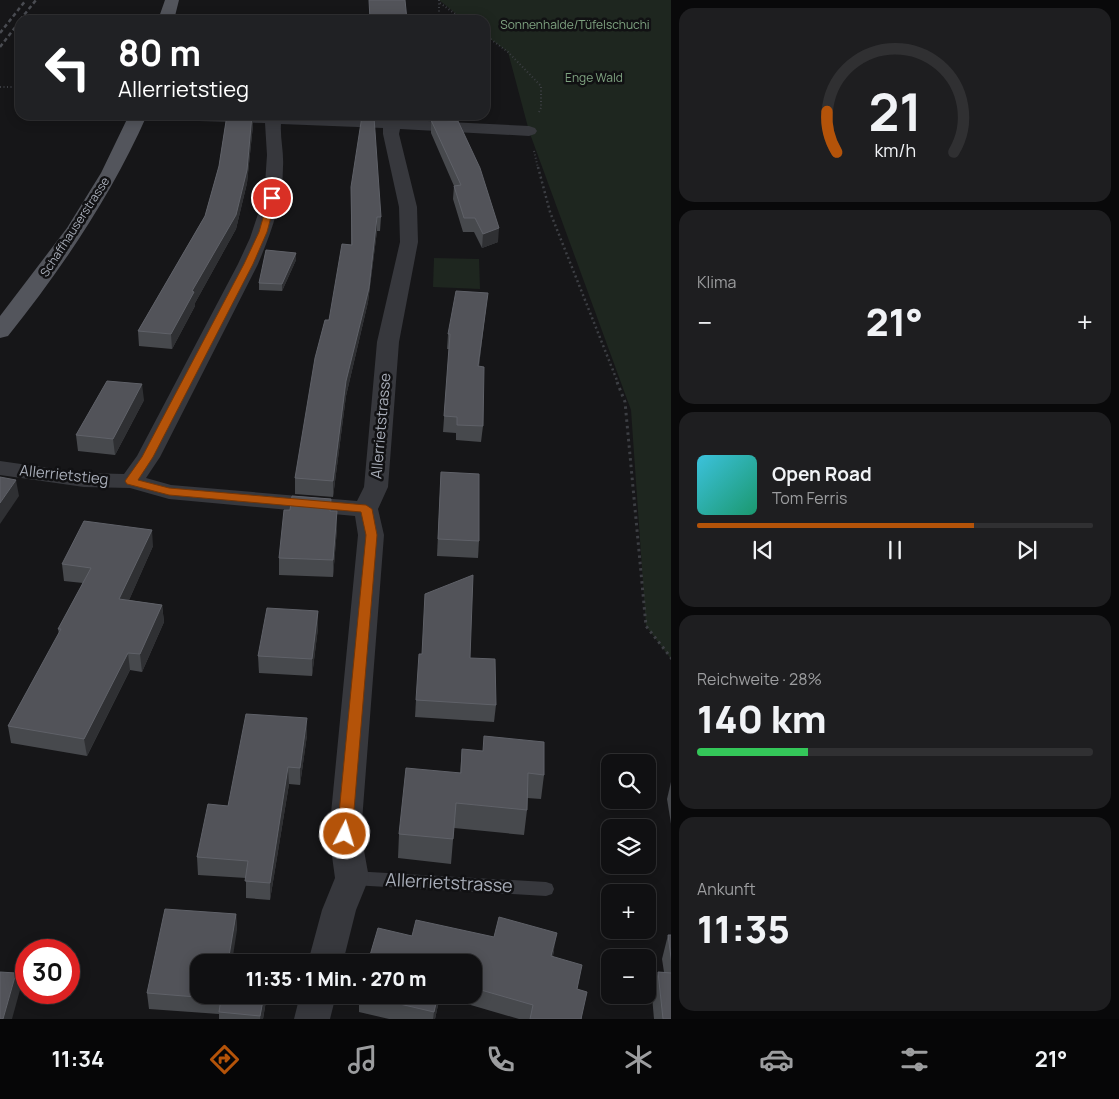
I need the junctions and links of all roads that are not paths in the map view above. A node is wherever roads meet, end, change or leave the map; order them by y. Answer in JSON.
{"nodes":[{"id":1,"x":172,"y":0,"type":"edge"},
{"id":2,"x":168,"y":15,"type":"edge"},
{"id":3,"x":136,"y":120,"type":"edge"},
{"id":4,"x":273,"y":120,"type":"edge"},
{"id":5,"x":354,"y":120,"type":"edge"},
{"id":6,"x":392,"y":124,"type":"junction"},
{"id":7,"x":529,"y":131,"type":"road end"},
{"id":8,"x":0,"y":331,"type":"edge"},
{"id":9,"x":0,"y":468,"type":"edge"},
{"id":10,"x":131,"y":481,"type":"junction"},
{"id":11,"x":366,"y":509,"type":"junction"},
{"id":12,"x":352,"y":878,"type":"junction"},
{"id":13,"x":546,"y":889,"type":"dead end"},
{"id":14,"x":328,"y":954,"type":"edge"},
{"id":15,"x":316,"y":1004,"type":"edge"},
{"id":16,"x":312,"y":1019,"type":"edge"}],
"edges":[{"from":1,"to":2,"type":"main road"},
{"from":3,"to":8,"type":"main road","name":"Schaffhauserstrasse"},
{"from":4,"to":10,"type":"street"},
{"from":5,"to":6,"type":"street"},
{"from":6,"to":7,"type":"street"},
{"from":6,"to":11,"type":"street","name":"Allerrietstrasse"},
{"from":9,"to":10,"type":"street","name":"Allerrietstieg"},
{"from":10,"to":11,"type":"street","name":"Allerrietstieg"},
{"from":11,"to":12,"type":"street"},
{"from":12,"to":13,"type":"lane","name":"Allerrietstrasse"},
{"from":12,"to":14,"type":"street"},
{"from":15,"to":16,"type":"street"}]}
